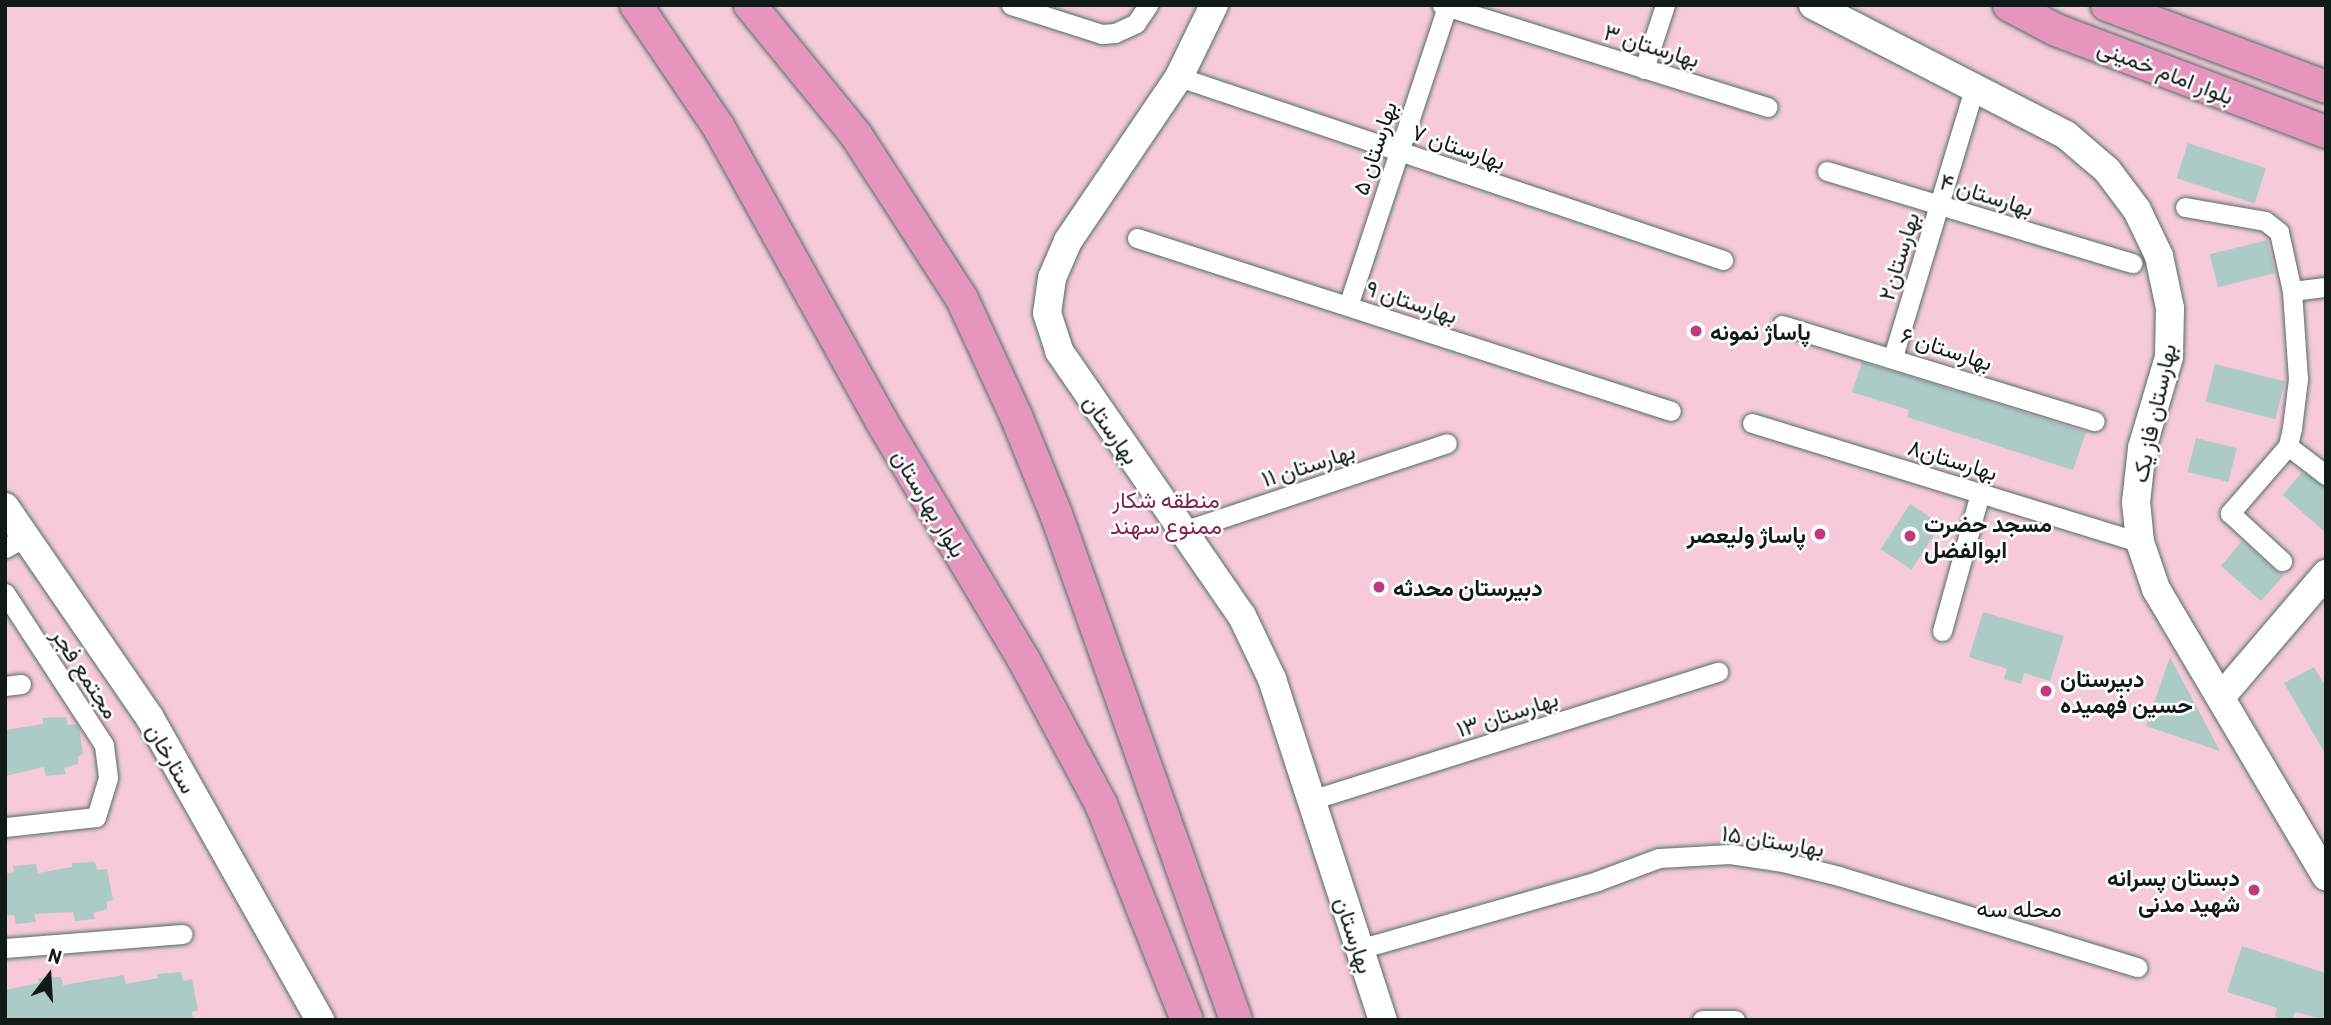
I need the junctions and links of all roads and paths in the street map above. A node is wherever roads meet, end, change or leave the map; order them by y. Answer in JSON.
{"nodes":[{"id":1,"x":636,"y":5,"type":"edge"},
{"id":2,"x":750,"y":5,"type":"edge"},
{"id":3,"x":1011,"y":5,"type":"edge"},
{"id":4,"x":1148,"y":5,"type":"edge"},
{"id":5,"x":1214,"y":5,"type":"edge"},
{"id":6,"x":1665,"y":5,"type":"edge"},
{"id":7,"x":1813,"y":5,"type":"edge"},
{"id":8,"x":2009,"y":5,"type":"edge"},
{"id":9,"x":2107,"y":5,"type":"edge"},
{"id":10,"x":1445,"y":6,"type":"edge"},
{"id":11,"x":1644,"y":69,"type":"junction"},
{"id":12,"x":1179,"y":77,"type":"junction"},
{"id":13,"x":2326,"y":87,"type":"edge"},
{"id":14,"x":1974,"y":88,"type":"junction"},
{"id":15,"x":1767,"y":107,"type":"dead end"},
{"id":16,"x":2326,"y":132,"type":"edge"},
{"id":17,"x":1399,"y":152,"type":"junction"},
{"id":18,"x":1827,"y":171,"type":"dead end"},
{"id":19,"x":1939,"y":205,"type":"junction"},
{"id":20,"x":2185,"y":207,"type":"dead end"},
{"id":21,"x":1137,"y":238,"type":"dead end"},
{"id":22,"x":1723,"y":260,"type":"dead end"},
{"id":23,"x":2132,"y":263,"type":"dead end"},
{"id":24,"x":2326,"y":286,"type":"edge"},
{"id":25,"x":2292,"y":291,"type":"junction"},
{"id":26,"x":1348,"y":306,"type":"junction"},
{"id":27,"x":1782,"y":325,"type":"dead end"},
{"id":28,"x":1893,"y":357,"type":"junction"},
{"id":29,"x":1671,"y":411,"type":"dead end"},
{"id":30,"x":2095,"y":421,"type":"dead end"},
{"id":31,"x":1752,"y":423,"type":"dead end"},
{"id":32,"x":1447,"y":443,"type":"dead end"},
{"id":33,"x":2288,"y":446,"type":"junction"},
{"id":34,"x":2326,"y":475,"type":"edge"},
{"id":35,"x":1980,"y":493,"type":"junction"},
{"id":36,"x":5,"y":507,"type":"edge"},
{"id":37,"x":1183,"y":531,"type":"junction"},
{"id":38,"x":16,"y":542,"type":"edge"},
{"id":39,"x":2140,"y":542,"type":"junction"},
{"id":40,"x":2283,"y":561,"type":"dead end"},
{"id":41,"x":2326,"y":574,"type":"edge"},
{"id":42,"x":5,"y":593,"type":"edge"},
{"id":43,"x":1942,"y":631,"type":"dead end"},
{"id":44,"x":1718,"y":672,"type":"dead end"},
{"id":45,"x":2221,"y":697,"type":"junction"},
{"id":46,"x":1311,"y":800,"type":"junction"},
{"id":47,"x":5,"y":827,"type":"edge"},
{"id":48,"x":2326,"y":877,"type":"edge"},
{"id":49,"x":182,"y":934,"type":"dead end"},
{"id":50,"x":5,"y":948,"type":"edge"},
{"id":51,"x":1359,"y":949,"type":"junction"},
{"id":52,"x":2137,"y":967,"type":"dead end"},
{"id":53,"x":320,"y":1020,"type":"edge"},
{"id":54,"x":1187,"y":1020,"type":"edge"},
{"id":55,"x":1236,"y":1020,"type":"edge"},
{"id":56,"x":1382,"y":1020,"type":"edge"},
{"id":57,"x":1702,"y":1020,"type":"edge"},
{"id":58,"x":1734,"y":1020,"type":"edge"}],
"edges":[{"from":1,"to":54,"type":"main road","name":"بلوار بهارستان"},
{"from":2,"to":55,"type":"main road"},
{"from":3,"to":4,"type":"street"},
{"from":5,"to":12,"type":"street","name":"بهارستان"},
{"from":6,"to":11,"type":"street"},
{"from":7,"to":14,"type":"street","name":"بهارستان فاز یک"},
{"from":8,"to":16,"type":"main road","name":"بلوار امام خمینی"},
{"from":9,"to":13,"type":"main road","name":"بلوار امام خمینی"},
{"from":10,"to":11,"type":"street","name":"بهارستان ۳"},
{"from":10,"to":17,"type":"street","name":"بهارستان ۵"},
{"from":11,"to":15,"type":"street","name":"بهارستان ۳"},
{"from":12,"to":17,"type":"street","name":"بهارستان ۷"},
{"from":12,"to":37,"type":"street","name":"بهارستان"},
{"from":14,"to":19,"type":"street","name":"بهارستان۲"},
{"from":14,"to":39,"type":"street","name":"بهارستان فاز یک"},
{"from":17,"to":22,"type":"street","name":"بهارستان ۷"},
{"from":17,"to":26,"type":"street","name":"بهارستان ۵"},
{"from":18,"to":19,"type":"street","name":"بهارستان ۴"},
{"from":19,"to":23,"type":"street","name":"بهارستان ۴"},
{"from":19,"to":28,"type":"street","name":"بهارستان۲"},
{"from":20,"to":25,"type":"street"},
{"from":21,"to":26,"type":"street","name":"بهارستان ۹"},
{"from":24,"to":25,"type":"street"},
{"from":25,"to":33,"type":"street"},
{"from":26,"to":29,"type":"street","name":"بهارستان ۹"},
{"from":27,"to":28,"type":"street","name":"بهارستان ۶"},
{"from":28,"to":30,"type":"street","name":"بهارستان ۶"},
{"from":31,"to":35,"type":"street","name":"بهارستان۸"},
{"from":32,"to":37,"type":"street","name":"بهارستان ۱۱"},
{"from":33,"to":34,"type":"street"},
{"from":33,"to":40,"type":"street"},
{"from":35,"to":39,"type":"street","name":"بهارستان۸"},
{"from":35,"to":43,"type":"street"},
{"from":36,"to":38,"type":"street","name":"ستارخان"},
{"from":37,"to":46,"type":"street","name":"بهارستان"},
{"from":38,"to":53,"type":"street","name":"ستارخان"},
{"from":39,"to":45,"type":"street","name":"بهارستان فاز یک"},
{"from":41,"to":45,"type":"street"},
{"from":42,"to":47,"type":"street","name":"مجتمع فجر"},
{"from":44,"to":46,"type":"street","name":"بهارستان ۱۳"},
{"from":45,"to":48,"type":"street","name":"بهارستان فاز یک"},
{"from":46,"to":51,"type":"street","name":"بهارستان"},
{"from":49,"to":50,"type":"street"},
{"from":51,"to":52,"type":"street","name":"بهارستان ۱۵"},
{"from":51,"to":56,"type":"street","name":"بهارستان"},
{"from":57,"to":58,"type":"street"}]}
